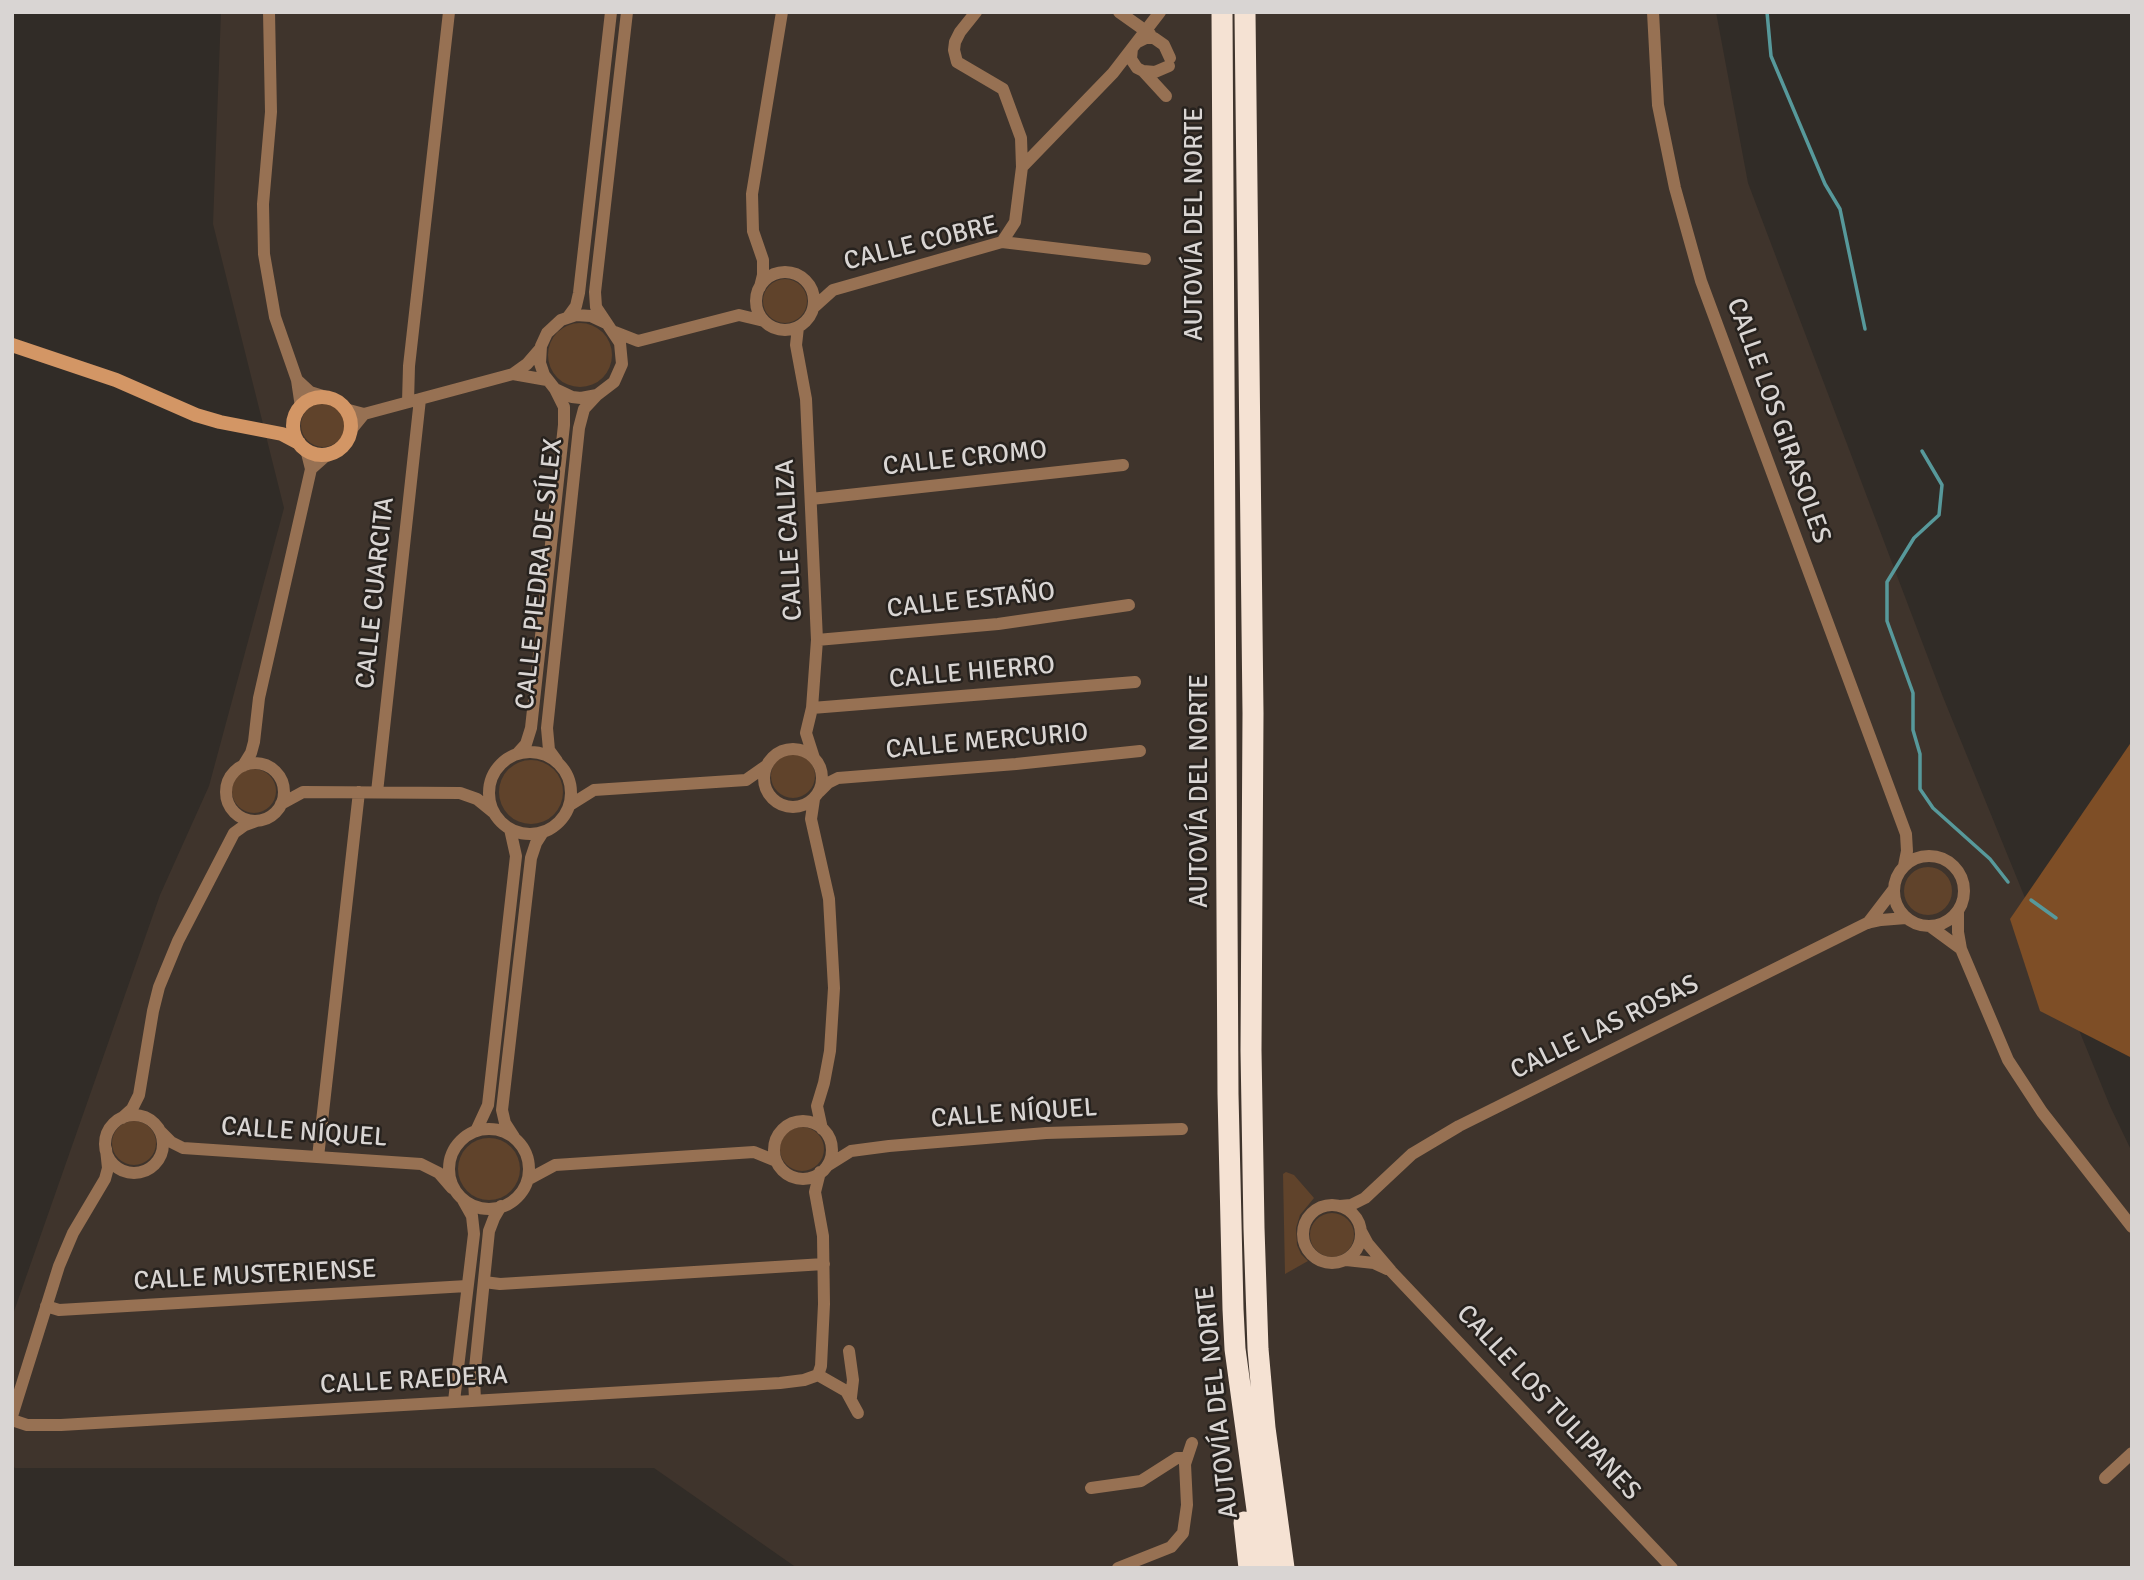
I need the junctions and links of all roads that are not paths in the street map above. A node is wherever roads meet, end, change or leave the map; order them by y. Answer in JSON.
{"nodes":[{"id":1,"x":269,"y":12,"type":"edge"},
{"id":2,"x":449,"y":12,"type":"edge"},
{"id":3,"x":611,"y":12,"type":"edge"},
{"id":4,"x":627,"y":12,"type":"edge"},
{"id":5,"x":782,"y":12,"type":"edge"},
{"id":6,"x":976,"y":12,"type":"edge"},
{"id":7,"x":1119,"y":12,"type":"edge"},
{"id":8,"x":1160,"y":12,"type":"edge"},
{"id":9,"x":1222,"y":12,"type":"edge"},
{"id":10,"x":1245,"y":12,"type":"edge"},
{"id":11,"x":1653,"y":12,"type":"edge"},
{"id":12,"x":1149,"y":34,"type":"junction"},
{"id":13,"x":1134,"y":45,"type":"junction"},
{"id":14,"x":1140,"y":69,"type":"junction"},
{"id":15,"x":1113,"y":73,"type":"junction"},
{"id":16,"x":1166,"y":96,"type":"dead end"},
{"id":17,"x":1021,"y":138,"type":"junction"},
{"id":18,"x":1046,"y":143,"type":"junction"},
{"id":19,"x":1022,"y":167,"type":"junction"},
{"id":20,"x":1002,"y":242,"type":"junction"},
{"id":21,"x":763,"y":260,"type":"junction"},
{"id":22,"x":1145,"y":260,"type":"dead end"},
{"id":23,"x":785,"y":272,"type":"junction"},
{"id":24,"x":808,"y":284,"type":"junction"},
{"id":25,"x":833,"y":290,"type":"junction"},
{"id":26,"x":758,"y":292,"type":"junction"},
{"id":27,"x":813,"y":309,"type":"junction"},
{"id":28,"x":739,"y":315,"type":"junction"},
{"id":29,"x":568,"y":317,"type":"junction"},
{"id":30,"x":765,"y":321,"type":"junction"},
{"id":31,"x":798,"y":327,"type":"junction"},
{"id":32,"x":610,"y":328,"type":"junction"},
{"id":33,"x":779,"y":329,"type":"junction"},
{"id":34,"x":638,"y":341,"type":"junction"},
{"id":35,"x":12,"y":345,"type":"edge"},
{"id":36,"x":796,"y":345,"type":"junction"},
{"id":37,"x":540,"y":349,"type":"junction"},
{"id":38,"x":622,"y":362,"type":"junction"},
{"id":39,"x":513,"y":374,"type":"junction"},
{"id":40,"x":298,"y":380,"type":"junction"},
{"id":41,"x":551,"y":384,"type":"junction"},
{"id":42,"x":597,"y":395,"type":"junction"},
{"id":43,"x":326,"y":397,"type":"junction"},
{"id":44,"x":414,"y":400,"type":"junction"},
{"id":45,"x":301,"y":407,"type":"junction"},
{"id":46,"x":345,"y":409,"type":"junction"},
{"id":47,"x":364,"y":414,"type":"junction"},
{"id":48,"x":294,"y":422,"type":"junction"},
{"id":49,"x":260,"y":430,"type":"junction"},
{"id":50,"x":351,"y":430,"type":"junction"},
{"id":51,"x":303,"y":446,"type":"junction"},
{"id":52,"x":329,"y":453,"type":"junction"},
{"id":53,"x":1123,"y":465,"type":"dead end"},
{"id":54,"x":311,"y":469,"type":"junction"},
{"id":55,"x":811,"y":499,"type":"junction"},
{"id":56,"x":1129,"y":605,"type":"dead end"},
{"id":57,"x":817,"y":639,"type":"junction"},
{"id":58,"x":1135,"y":682,"type":"dead end"},
{"id":59,"x":812,"y":708,"type":"junction"},
{"id":60,"x":807,"y":733,"type":"junction"},
{"id":61,"x":254,"y":742,"type":"junction"},
{"id":62,"x":786,"y":750,"type":"junction"},
{"id":63,"x":1140,"y":751,"type":"dead end"},
{"id":64,"x":517,"y":754,"type":"junction"},
{"id":65,"x":816,"y":760,"type":"junction"},
{"id":66,"x":557,"y":761,"type":"junction"},
{"id":67,"x":243,"y":766,"type":"junction"},
{"id":68,"x":267,"y":766,"type":"junction"},
{"id":69,"x":766,"y":766,"type":"junction"},
{"id":70,"x":567,"y":774,"type":"junction"},
{"id":71,"x":838,"y":778,"type":"junction"},
{"id":72,"x":281,"y":779,"type":"junction"},
{"id":73,"x":746,"y":780,"type":"junction"},
{"id":74,"x":490,"y":781,"type":"junction"},
{"id":75,"x":594,"y":790,"type":"junction"},
{"id":76,"x":303,"y":792,"type":"junction"},
{"id":77,"x":359,"y":792,"type":"junction"},
{"id":78,"x":377,"y":792,"type":"junction"},
{"id":79,"x":766,"y":792,"type":"junction"},
{"id":80,"x":460,"y":793,"type":"junction"},
{"id":81,"x":817,"y":795,"type":"junction"},
{"id":82,"x":281,"y":804,"type":"junction"},
{"id":83,"x":570,"y":805,"type":"junction"},
{"id":84,"x":788,"y":807,"type":"junction"},
{"id":85,"x":232,"y":809,"type":"junction"},
{"id":86,"x":494,"y":813,"type":"junction"},
{"id":87,"x":811,"y":818,"type":"junction"},
{"id":88,"x":256,"y":821,"type":"junction"},
{"id":89,"x":510,"y":829,"type":"junction"},
{"id":90,"x":543,"y":832,"type":"junction"},
{"id":91,"x":234,"y":833,"type":"junction"},
{"id":92,"x":1906,"y":834,"type":"junction"},
{"id":93,"x":1932,"y":856,"type":"junction"},
{"id":94,"x":1904,"y":866,"type":"junction"},
{"id":95,"x":1894,"y":889,"type":"junction"},
{"id":96,"x":1958,"y":912,"type":"junction"},
{"id":97,"x":1906,"y":918,"type":"junction"},
{"id":98,"x":1867,"y":923,"type":"junction"},
{"id":99,"x":1931,"y":927,"type":"junction"},
{"id":100,"x":1961,"y":949,"type":"junction"},
{"id":101,"x":139,"y":1095,"type":"junction"},
{"id":102,"x":817,"y":1106,"type":"junction"},
{"id":103,"x":122,"y":1118,"type":"junction"},
{"id":104,"x":150,"y":1120,"type":"junction"},
{"id":105,"x":795,"y":1122,"type":"junction"},
{"id":106,"x":1182,"y":1129,"type":"dead end"},
{"id":107,"x":160,"y":1131,"type":"junction"},
{"id":108,"x":476,"y":1131,"type":"junction"},
{"id":109,"x":824,"y":1131,"type":"junction"},
{"id":110,"x":514,"y":1137,"type":"junction"},
{"id":111,"x":776,"y":1139,"type":"junction"},
{"id":112,"x":182,"y":1148,"type":"junction"},
{"id":113,"x":106,"y":1149,"type":"junction"},
{"id":114,"x":453,"y":1150,"type":"junction"},
{"id":115,"x":524,"y":1150,"type":"junction"},
{"id":116,"x":851,"y":1151,"type":"junction"},
{"id":117,"x":754,"y":1152,"type":"junction"},
{"id":118,"x":160,"y":1156,"type":"junction"},
{"id":119,"x":317,"y":1157,"type":"junction"},
{"id":120,"x":776,"y":1161,"type":"junction"},
{"id":121,"x":421,"y":1164,"type":"junction"},
{"id":122,"x":555,"y":1165,"type":"junction"},
{"id":123,"x":823,"y":1169,"type":"junction"},
{"id":124,"x":128,"y":1172,"type":"junction"},
{"id":125,"x":797,"y":1178,"type":"junction"},
{"id":126,"x":106,"y":1179,"type":"junction"},
{"id":127,"x":528,"y":1179,"type":"junction"},
{"id":128,"x":452,"y":1188,"type":"junction"},
{"id":129,"x":1374,"y":1190,"type":"junction"},
{"id":130,"x":815,"y":1192,"type":"junction"},
{"id":131,"x":463,"y":1200,"type":"junction"},
{"id":132,"x":501,"y":1206,"type":"junction"},
{"id":133,"x":1340,"y":1206,"type":"junction"},
{"id":134,"x":2132,"y":1227,"type":"edge"},
{"id":135,"x":1361,"y":1229,"type":"junction"},
{"id":136,"x":1346,"y":1260,"type":"junction"},
{"id":137,"x":824,"y":1264,"type":"junction"},
{"id":138,"x":1391,"y":1271,"type":"junction"},
{"id":139,"x":484,"y":1282,"type":"junction"},
{"id":140,"x":467,"y":1286,"type":"junction"},
{"id":141,"x":46,"y":1306,"type":"junction"},
{"id":142,"x":1235,"y":1349,"type":"junction"},
{"id":143,"x":849,"y":1350,"type":"dead end"},
{"id":144,"x":818,"y":1375,"type":"junction"},
{"id":145,"x":851,"y":1397,"type":"junction"},
{"id":146,"x":475,"y":1400,"type":"junction"},
{"id":147,"x":454,"y":1401,"type":"junction"},
{"id":148,"x":858,"y":1413,"type":"dead end"},
{"id":149,"x":12,"y":1418,"type":"edge"},
{"id":150,"x":1192,"y":1443,"type":"dead end"},
{"id":151,"x":2132,"y":1453,"type":"edge"},
{"id":152,"x":1186,"y":1458,"type":"junction"},
{"id":153,"x":2105,"y":1478,"type":"dead end"},
{"id":154,"x":1091,"y":1488,"type":"dead end"},
{"id":155,"x":1118,"y":1568,"type":"edge"},
{"id":156,"x":1249,"y":1568,"type":"edge"},
{"id":157,"x":1265,"y":1568,"type":"edge"},
{"id":158,"x":1284,"y":1568,"type":"edge"},
{"id":159,"x":1672,"y":1568,"type":"edge"}],
"edges":[{"from":1,"to":40,"type":"street"},
{"from":2,"to":44,"type":"street","name":"CALLE CUARCITA"},
{"from":3,"to":29,"type":"street"},
{"from":4,"to":32,"type":"street"},
{"from":5,"to":21,"type":"street"},
{"from":6,"to":17,"type":"street"},
{"from":7,"to":12,"type":"street"},
{"from":8,"to":12,"type":"street"},
{"from":9,"to":142,"type":"highway","name":"AUTOVÍA DEL NORTE"},
{"from":10,"to":158,"type":"highway","name":"AUTOVÍA DEL NORTE"},
{"from":11,"to":92,"type":"street","name":"CALLE LOS GIRASOLES"},
{"from":12,"to":13,"type":"street"},
{"from":12,"to":14,"type":"street"},
{"from":13,"to":14,"type":"street"},
{"from":13,"to":15,"type":"street"},
{"from":14,"to":15,"type":"street"},
{"from":14,"to":16,"type":"street"},
{"from":15,"to":18,"type":"street"},
{"from":17,"to":18,"type":"street"},
{"from":17,"to":19,"type":"street"},
{"from":18,"to":19,"type":"street"},
{"from":19,"to":20,"type":"street"},
{"from":20,"to":22,"type":"street","name":"CALLE COBRE"},
{"from":20,"to":25,"type":"street","name":"CALLE COBRE"},
{"from":21,"to":23,"type":"street"},
{"from":21,"to":26,"type":"street"},
{"from":23,"to":24,"type":"street"},
{"from":23,"to":26,"type":"street"},
{"from":24,"to":25,"type":"street","name":"CALLE COBRE"},
{"from":24,"to":27,"type":"street"},
{"from":25,"to":27,"type":"street","name":"CALLE COBRE"},
{"from":26,"to":28,"type":"street"},
{"from":26,"to":30,"type":"street"},
{"from":27,"to":31,"type":"street"},
{"from":28,"to":30,"type":"street"},
{"from":28,"to":34,"type":"street"},
{"from":29,"to":32,"type":"street"},
{"from":29,"to":37,"type":"street"},
{"from":30,"to":33,"type":"street"},
{"from":31,"to":33,"type":"street"},
{"from":31,"to":36,"type":"street","name":"CALLE CALIZA"},
{"from":32,"to":34,"type":"street"},
{"from":32,"to":38,"type":"street"},
{"from":33,"to":36,"type":"street"},
{"from":34,"to":38,"type":"street"},
{"from":35,"to":49,"type":"street"},
{"from":36,"to":55,"type":"street","name":"CALLE CALIZA"},
{"from":37,"to":39,"type":"street"},
{"from":37,"to":41,"type":"street"},
{"from":38,"to":42,"type":"street"},
{"from":39,"to":41,"type":"street"},
{"from":39,"to":44,"type":"street"},
{"from":40,"to":43,"type":"street"},
{"from":40,"to":45,"type":"street"},
{"from":41,"to":42,"type":"street"},
{"from":41,"to":64,"type":"street","name":"CALLE PIEDRA DE SÍLEX"},
{"from":42,"to":66,"type":"street","name":"CALLE PIEDRA DE SÍLEX"},
{"from":43,"to":45,"type":"street"},
{"from":43,"to":46,"type":"street"},
{"from":44,"to":47,"type":"street"},
{"from":44,"to":78,"type":"street","name":"CALLE CUARCITA"},
{"from":45,"to":48,"type":"street"},
{"from":46,"to":47,"type":"street"},
{"from":46,"to":50,"type":"street"},
{"from":47,"to":50,"type":"street"},
{"from":48,"to":49,"type":"street"},
{"from":48,"to":51,"type":"street"},
{"from":49,"to":51,"type":"street"},
{"from":50,"to":52,"type":"street"},
{"from":51,"to":52,"type":"street"},
{"from":51,"to":54,"type":"street"},
{"from":52,"to":54,"type":"street"},
{"from":53,"to":55,"type":"street","name":"CALLE CROMO"},
{"from":54,"to":61,"type":"street"},
{"from":55,"to":57,"type":"street","name":"CALLE CALIZA"},
{"from":56,"to":57,"type":"street","name":"CALLE ESTAÑO"},
{"from":57,"to":59,"type":"street","name":"CALLE CALIZA"},
{"from":58,"to":59,"type":"street","name":"CALLE HIERRO"},
{"from":59,"to":60,"type":"street","name":"CALLE CALIZA"},
{"from":60,"to":62,"type":"street"},
{"from":60,"to":65,"type":"street","name":"CALLE CALIZA"},
{"from":61,"to":67,"type":"street"},
{"from":61,"to":68,"type":"street"},
{"from":62,"to":65,"type":"street"},
{"from":62,"to":69,"type":"street"},
{"from":63,"to":71,"type":"street","name":"CALLE MERCURIO"},
{"from":64,"to":66,"type":"street"},
{"from":64,"to":74,"type":"street"},
{"from":65,"to":71,"type":"street"},
{"from":65,"to":81,"type":"street"},
{"from":66,"to":70,"type":"street"},
{"from":67,"to":68,"type":"street"},
{"from":67,"to":85,"type":"street"},
{"from":68,"to":72,"type":"street"},
{"from":69,"to":73,"type":"street"},
{"from":69,"to":79,"type":"street"},
{"from":70,"to":75,"type":"street"},
{"from":70,"to":83,"type":"street"},
{"from":71,"to":81,"type":"street"},
{"from":72,"to":76,"type":"street"},
{"from":72,"to":82,"type":"street"},
{"from":73,"to":75,"type":"street"},
{"from":73,"to":79,"type":"street"},
{"from":74,"to":80,"type":"street"},
{"from":74,"to":86,"type":"street"},
{"from":75,"to":83,"type":"street"},
{"from":76,"to":77,"type":"street"},
{"from":76,"to":82,"type":"street"},
{"from":77,"to":78,"type":"street"},
{"from":77,"to":119,"type":"street"},
{"from":78,"to":80,"type":"street"},
{"from":79,"to":84,"type":"street"},
{"from":80,"to":86,"type":"street"},
{"from":81,"to":84,"type":"street"},
{"from":81,"to":87,"type":"street"},
{"from":82,"to":88,"type":"street"},
{"from":83,"to":90,"type":"street"},
{"from":84,"to":87,"type":"street"},
{"from":85,"to":88,"type":"street"},
{"from":85,"to":91,"type":"street"},
{"from":86,"to":89,"type":"street"},
{"from":87,"to":102,"type":"street"},
{"from":88,"to":91,"type":"street"},
{"from":89,"to":90,"type":"street"},
{"from":89,"to":108,"type":"street"},
{"from":90,"to":110,"type":"street"},
{"from":91,"to":101,"type":"street"},
{"from":92,"to":93,"type":"street","name":"CALLE LOS GIRASOLES"},
{"from":92,"to":94,"type":"street","name":"CALLE LOS GIRASOLES"},
{"from":93,"to":94,"type":"street"},
{"from":93,"to":96,"type":"street"},
{"from":94,"to":95,"type":"street"},
{"from":95,"to":97,"type":"street"},
{"from":95,"to":98,"type":"street","name":"CALLE LAS ROSAS"},
{"from":96,"to":99,"type":"street"},
{"from":96,"to":100,"type":"street"},
{"from":97,"to":98,"type":"street","name":"CALLE LAS ROSAS"},
{"from":97,"to":99,"type":"street"},
{"from":98,"to":129,"type":"street","name":"CALLE LAS ROSAS"},
{"from":99,"to":100,"type":"street"},
{"from":100,"to":134,"type":"street"},
{"from":101,"to":103,"type":"street"},
{"from":101,"to":104,"type":"street"},
{"from":102,"to":105,"type":"street"},
{"from":102,"to":109,"type":"street"},
{"from":103,"to":104,"type":"street"},
{"from":103,"to":113,"type":"street"},
{"from":104,"to":107,"type":"street"},
{"from":105,"to":109,"type":"street"},
{"from":105,"to":111,"type":"street"},
{"from":106,"to":116,"type":"street","name":"CALLE NÍQUEL"},
{"from":107,"to":112,"type":"street","name":"CALLE NÍQUEL"},
{"from":107,"to":118,"type":"street"},
{"from":108,"to":110,"type":"street"},
{"from":108,"to":114,"type":"street"},
{"from":109,"to":116,"type":"street"},
{"from":109,"to":123,"type":"street"},
{"from":110,"to":115,"type":"street"},
{"from":111,"to":117,"type":"street"},
{"from":111,"to":120,"type":"street"},
{"from":112,"to":118,"type":"street","name":"CALLE NÍQUEL"},
{"from":112,"to":119,"type":"street","name":"CALLE NÍQUEL"},
{"from":113,"to":124,"type":"street"},
{"from":113,"to":126,"type":"street"},
{"from":114,"to":121,"type":"street","name":"CALLE NÍQUEL"},
{"from":114,"to":128,"type":"street"},
{"from":115,"to":122,"type":"street"},
{"from":115,"to":127,"type":"street"},
{"from":116,"to":123,"type":"street","name":"CALLE NÍQUEL"},
{"from":117,"to":120,"type":"street"},
{"from":117,"to":122,"type":"street"},
{"from":118,"to":124,"type":"street"},
{"from":119,"to":121,"type":"street","name":"CALLE NÍQUEL"},
{"from":120,"to":125,"type":"street"},
{"from":121,"to":128,"type":"street","name":"CALLE NÍQUEL"},
{"from":122,"to":127,"type":"street"},
{"from":123,"to":125,"type":"street"},
{"from":123,"to":130,"type":"street"},
{"from":124,"to":126,"type":"street"},
{"from":125,"to":130,"type":"street"},
{"from":126,"to":141,"type":"street"},
{"from":127,"to":132,"type":"street"},
{"from":128,"to":131,"type":"street"},
{"from":129,"to":133,"type":"street","name":"CALLE LAS ROSAS"},
{"from":129,"to":135,"type":"street","name":"CALLE LAS ROSAS"},
{"from":130,"to":137,"type":"street"},
{"from":131,"to":132,"type":"street"},
{"from":131,"to":140,"type":"street"},
{"from":132,"to":139,"type":"street"},
{"from":133,"to":135,"type":"street"},
{"from":133,"to":136,"type":"street"},
{"from":135,"to":136,"type":"street"},
{"from":135,"to":138,"type":"street","name":"CALLE LOS TULIPANES"},
{"from":136,"to":138,"type":"street"},
{"from":137,"to":139,"type":"street"},
{"from":137,"to":144,"type":"street"},
{"from":138,"to":159,"type":"street","name":"CALLE LOS TULIPANES"},
{"from":139,"to":146,"type":"street"},
{"from":140,"to":141,"type":"street","name":"CALLE MUSTERIENSE"},
{"from":140,"to":147,"type":"street"},
{"from":141,"to":149,"type":"street"},
{"from":142,"to":156,"type":"highway"},
{"from":142,"to":157,"type":"highway","name":"AUTOVÍA DEL NORTE"},
{"from":143,"to":145,"type":"street"},
{"from":144,"to":145,"type":"street"},
{"from":144,"to":146,"type":"street","name":"CALLE RAEDERA"},
{"from":145,"to":148,"type":"street"},
{"from":146,"to":147,"type":"street","name":"CALLE RAEDERA"},
{"from":147,"to":149,"type":"street","name":"CALLE RAEDERA"},
{"from":150,"to":152,"type":"street"},
{"from":151,"to":153,"type":"street"},
{"from":152,"to":154,"type":"street"},
{"from":152,"to":155,"type":"street"}]}
